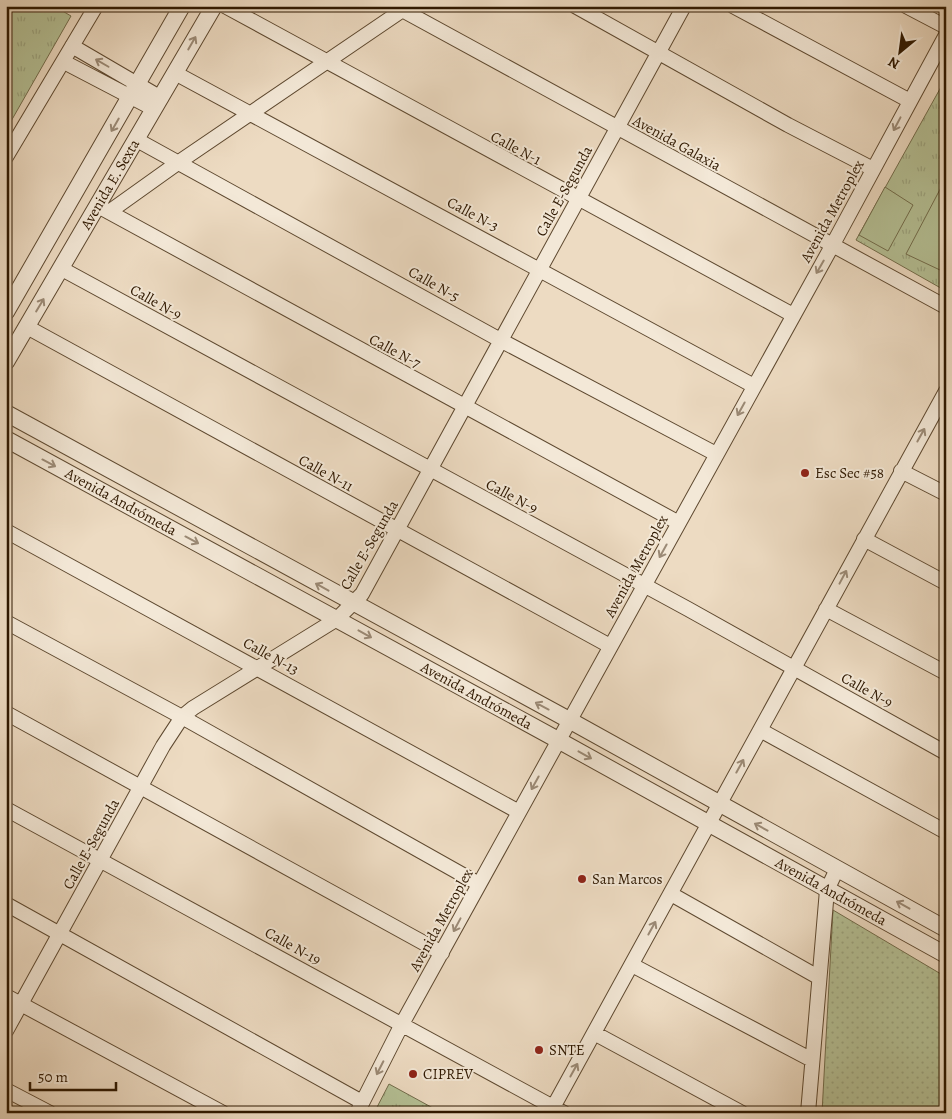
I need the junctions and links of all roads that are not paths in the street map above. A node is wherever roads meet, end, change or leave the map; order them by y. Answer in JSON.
{"nodes":[{"id":1,"x":182,"y":6,"type":"edge"},
{"id":2,"x":214,"y":6,"type":"edge"},
{"id":3,"x":225,"y":6,"type":"edge"},
{"id":4,"x":575,"y":6,"type":"edge"},
{"id":5,"x":684,"y":6,"type":"edge"},
{"id":6,"x":733,"y":6,"type":"edge"},
{"id":7,"x":906,"y":6,"type":"edge"},
{"id":8,"x":93,"y":7,"type":"edge"},
{"id":9,"x":402,"y":8,"type":"edge"},
{"id":10,"x":946,"y":27,"type":"edge"},
{"id":11,"x":946,"y":35,"type":"edge"},
{"id":12,"x":72,"y":46,"type":"junction"},
{"id":13,"x":658,"y":53,"type":"junction"},
{"id":14,"x":64,"y":62,"type":"junction"},
{"id":15,"x":327,"y":62,"type":"junction"},
{"id":16,"x":176,"y":73,"type":"junction"},
{"id":17,"x":134,"y":91,"type":"junction"},
{"id":18,"x":910,"y":101,"type":"junction"},
{"id":19,"x":158,"y":104,"type":"junction"},
{"id":20,"x":252,"y":113,"type":"junction"},
{"id":21,"x":616,"y":129,"type":"junction"},
{"id":22,"x":137,"y":140,"type":"junction"},
{"id":23,"x":6,"y":157,"type":"edge"},
{"id":24,"x":179,"y":162,"type":"junction"},
{"id":25,"x":873,"y":170,"type":"junction"},
{"id":26,"x":578,"y":199,"type":"junction"},
{"id":27,"x":104,"y":209,"type":"junction"},
{"id":28,"x":832,"y":246,"type":"junction"},
{"id":29,"x":62,"y":269,"type":"junction"},
{"id":30,"x":540,"y":269,"type":"junction"},
{"id":31,"x":946,"y":307,"type":"edge"},
{"id":32,"x":6,"y":312,"type":"edge"},
{"id":33,"x":793,"y":315,"type":"junction"},
{"id":34,"x":27,"y":327,"type":"junction"},
{"id":35,"x":502,"y":341,"type":"junction"},
{"id":36,"x":6,"y":362,"type":"edge"},
{"id":37,"x":754,"y":386,"type":"junction"},
{"id":38,"x":944,"y":397,"type":"edge"},
{"id":39,"x":464,"y":407,"type":"junction"},
{"id":40,"x":6,"y":413,"type":"edge"},
{"id":41,"x":6,"y":440,"type":"edge"},
{"id":42,"x":716,"y":454,"type":"junction"},
{"id":43,"x":430,"y":471,"type":"junction"},
{"id":44,"x":901,"y":471,"type":"junction"},
{"id":45,"x":946,"y":494,"type":"edge"},
{"id":46,"x":678,"y":523,"type":"junction"},
{"id":47,"x":6,"y":531,"type":"edge"},
{"id":48,"x":397,"y":531,"type":"junction"},
{"id":49,"x":864,"y":539,"type":"junction"},
{"id":50,"x":946,"y":583,"type":"edge"},
{"id":51,"x":644,"y":586,"type":"junction"},
{"id":52,"x":354,"y":604,"type":"junction"},
{"id":53,"x":826,"y":609,"type":"junction"},
{"id":54,"x":337,"y":619,"type":"junction"},
{"id":55,"x":6,"y":622,"type":"edge"},
{"id":56,"x":610,"y":646,"type":"junction"},
{"id":57,"x":259,"y":668,"type":"junction"},
{"id":58,"x":794,"y":668,"type":"junction"},
{"id":59,"x":946,"y":673,"type":"edge"},
{"id":60,"x":6,"y":713,"type":"edge"},
{"id":61,"x":182,"y":718,"type":"junction"},
{"id":62,"x":569,"y":720,"type":"junction"},
{"id":63,"x":760,"y":730,"type":"junction"},
{"id":64,"x":558,"y":740,"type":"junction"},
{"id":65,"x":946,"y":753,"type":"edge"},
{"id":66,"x":142,"y":786,"type":"junction"},
{"id":67,"x":719,"y":805,"type":"junction"},
{"id":68,"x":6,"y":809,"type":"edge"},
{"id":69,"x":519,"y":812,"type":"junction"},
{"id":70,"x":709,"y":824,"type":"junction"},
{"id":71,"x":946,"y":832,"type":"edge"},
{"id":72,"x":100,"y":861,"type":"junction"},
{"id":73,"x":837,"y":869,"type":"junction"},
{"id":74,"x":480,"y":884,"type":"junction"},
{"id":75,"x":827,"y":890,"type":"junction"},
{"id":76,"x":671,"y":894,"type":"junction"},
{"id":77,"x":6,"y":904,"type":"edge"},
{"id":78,"x":946,"y":929,"type":"edge"},
{"id":79,"x":60,"y":935,"type":"junction"},
{"id":80,"x":442,"y":952,"type":"junction"},
{"id":81,"x":946,"y":956,"type":"edge"},
{"id":82,"x":632,"y":965,"type":"junction"},
{"id":83,"x":818,"y":977,"type":"junction"},
{"id":84,"x":6,"y":996,"type":"edge"},
{"id":85,"x":21,"y":1004,"type":"junction"},
{"id":86,"x":402,"y":1024,"type":"junction"},
{"id":87,"x":6,"y":1031,"type":"edge"},
{"id":88,"x":594,"y":1033,"type":"junction"},
{"id":89,"x":812,"y":1060,"type":"junction"},
{"id":90,"x":6,"y":1090,"type":"edge"},
{"id":91,"x":360,"y":1108,"type":"edge"},
{"id":92,"x":556,"y":1111,"type":"edge"},
{"id":93,"x":50,"y":1113,"type":"edge"},
{"id":94,"x":223,"y":1113,"type":"edge"},
{"id":95,"x":742,"y":1113,"type":"edge"},
{"id":96,"x":808,"y":1113,"type":"edge"}],
"edges":[{"from":1,"to":17,"type":"street","name":"Avenida E. Sexta"},
{"from":16,"to":2,"type":"street","name":"Avenida E. Sexta","one_way":true},
{"from":3,"to":15,"type":"street","name":"Calle N-1"},
{"from":4,"to":13,"type":"street"},
{"from":5,"to":13,"type":"street","name":"Calle E-Segunda"},
{"from":6,"to":18,"type":"street"},
{"from":7,"to":10,"type":"street"},
{"from":8,"to":12,"type":"street"},
{"from":9,"to":15,"type":"street"},
{"from":9,"to":21,"type":"street","name":"Avenida Galaxia"},
{"from":11,"to":18,"type":"street","name":"Avenida Metroplex"},
{"from":12,"to":14,"type":"street"},
{"from":17,"to":12,"type":"street","one_way":true},
{"from":13,"to":21,"type":"street","name":"Calle E-Segunda"},
{"from":13,"to":25,"type":"street"},
{"from":14,"to":17,"type":"street"},
{"from":14,"to":23,"type":"street"},
{"from":15,"to":20,"type":"street"},
{"from":15,"to":26,"type":"street","name":"Calle N-1"},
{"from":16,"to":19,"type":"street","name":"Avenida E. Sexta"},
{"from":16,"to":20,"type":"street","name":"Calle N-3"},
{"from":17,"to":19,"type":"street"},
{"from":17,"to":32,"type":"street","name":"Avenida E. Sexta","one_way":true},
{"from":18,"to":25,"type":"street","name":"Avenida Metroplex","one_way":true},
{"from":19,"to":22,"type":"street","name":"Avenida E. Sexta"},
{"from":20,"to":24,"type":"street"},
{"from":20,"to":30,"type":"street","name":"Calle N-3"},
{"from":21,"to":26,"type":"street","name":"Calle E-Segunda"},
{"from":21,"to":28,"type":"street","name":"Avenida Galaxia"},
{"from":22,"to":24,"type":"street","name":"Calle N-5"},
{"from":22,"to":27,"type":"street","name":"Avenida E. Sexta"},
{"from":24,"to":27,"type":"street"},
{"from":24,"to":35,"type":"street","name":"Calle N-5"},
{"from":25,"to":28,"type":"street","name":"Avenida Metroplex"},
{"from":26,"to":30,"type":"street","name":"Calle E-Segunda"},
{"from":26,"to":33,"type":"street","name":"Calle N-1"},
{"from":27,"to":29,"type":"street","name":"Avenida E. Sexta"},
{"from":27,"to":39,"type":"street","name":"Calle N-7"},
{"from":28,"to":31,"type":"street","name":"Avenida Galaxia"},
{"from":28,"to":33,"type":"street","name":"Avenida Metroplex","one_way":true},
{"from":34,"to":29,"type":"street","name":"Avenida E. Sexta","one_way":true},
{"from":29,"to":43,"type":"street","name":"Calle N-9"},
{"from":30,"to":35,"type":"street","name":"Calle E-Segunda"},
{"from":30,"to":37,"type":"street","name":"Calle N-3"},
{"from":33,"to":37,"type":"street","name":"Avenida Metroplex"},
{"from":34,"to":36,"type":"street","name":"Avenida E. Sexta"},
{"from":34,"to":48,"type":"street","name":"Calle N-11"},
{"from":35,"to":39,"type":"street","name":"Calle E-Segunda"},
{"from":35,"to":42,"type":"street","name":"Calle N-5"},
{"from":37,"to":42,"type":"street","name":"Avenida Metroplex","one_way":true},
{"from":44,"to":38,"type":"street","one_way":true},
{"from":39,"to":43,"type":"street","name":"Calle E-Segunda"},
{"from":39,"to":46,"type":"street","name":"Calle N-7"},
{"from":52,"to":40,"type":"street","name":"Avenida Andrómeda","one_way":true},
{"from":41,"to":54,"type":"street","name":"Avenida Andrómeda","one_way":true},
{"from":42,"to":46,"type":"street","name":"Avenida Metroplex"},
{"from":43,"to":48,"type":"street","name":"Calle E-Segunda"},
{"from":43,"to":51,"type":"street","name":"Calle N-9"},
{"from":44,"to":45,"type":"street"},
{"from":44,"to":49,"type":"street"},
{"from":46,"to":51,"type":"street","name":"Avenida Metroplex","one_way":true},
{"from":47,"to":57,"type":"street","name":"Calle N-13"},
{"from":48,"to":52,"type":"street","name":"Calle E-Segunda"},
{"from":48,"to":56,"type":"street","name":"Calle N-11"},
{"from":49,"to":50,"type":"street"},
{"from":53,"to":49,"type":"street","one_way":true},
{"from":51,"to":56,"type":"street","name":"Avenida Metroplex"},
{"from":51,"to":58,"type":"street","name":"Calle N-9"},
{"from":52,"to":54,"type":"street","name":"Calle E-Segunda"},
{"from":62,"to":52,"type":"street","name":"Avenida Andrómeda","one_way":true},
{"from":53,"to":58,"type":"street"},
{"from":53,"to":59,"type":"street"},
{"from":54,"to":57,"type":"street","name":"Calle E-Segunda"},
{"from":54,"to":64,"type":"street","name":"Avenida Andrómeda","one_way":true},
{"from":55,"to":61,"type":"street"},
{"from":56,"to":62,"type":"street","name":"Avenida Metroplex"},
{"from":57,"to":61,"type":"street","name":"Calle E-Segunda"},
{"from":57,"to":69,"type":"street","name":"Calle N-13"},
{"from":58,"to":63,"type":"street"},
{"from":58,"to":65,"type":"street","name":"Calle N-9"},
{"from":60,"to":66,"type":"street"},
{"from":61,"to":66,"type":"street","name":"Calle E-Segunda"},
{"from":61,"to":74,"type":"street"},
{"from":62,"to":64,"type":"street","name":"Avenida Metroplex"},
{"from":62,"to":67,"type":"street","name":"Avenida Andrómeda"},
{"from":67,"to":63,"type":"street","one_way":true},
{"from":63,"to":71,"type":"street"},
{"from":64,"to":69,"type":"street","name":"Avenida Metroplex","one_way":true},
{"from":64,"to":70,"type":"street","name":"Avenida Andrómeda","one_way":true},
{"from":66,"to":72,"type":"street","name":"Calle E-Segunda"},
{"from":66,"to":80,"type":"street"},
{"from":67,"to":70,"type":"street"},
{"from":73,"to":67,"type":"street","name":"Avenida Andrómeda","one_way":true},
{"from":68,"to":72,"type":"street","name":"Calle N-19"},
{"from":69,"to":74,"type":"street","name":"Avenida Metroplex"},
{"from":70,"to":75,"type":"street","name":"Avenida Andrómeda"},
{"from":70,"to":76,"type":"street"},
{"from":72,"to":79,"type":"street","name":"Calle E-Segunda"},
{"from":72,"to":86,"type":"street","name":"Calle N-19"},
{"from":73,"to":75,"type":"street"},
{"from":78,"to":73,"type":"street","name":"Avenida Andrómeda","one_way":true},
{"from":74,"to":80,"type":"street","name":"Avenida Metroplex","one_way":true},
{"from":75,"to":81,"type":"street","name":"Avenida Andrómeda"},
{"from":75,"to":83,"type":"street"},
{"from":82,"to":76,"type":"street","one_way":true},
{"from":76,"to":83,"type":"street"},
{"from":77,"to":79,"type":"street"},
{"from":79,"to":85,"type":"street","name":"Calle E-Segunda"},
{"from":79,"to":91,"type":"street"},
{"from":80,"to":86,"type":"street","name":"Avenida Metroplex"},
{"from":82,"to":88,"type":"street"},
{"from":82,"to":89,"type":"street"},
{"from":83,"to":89,"type":"street"},
{"from":84,"to":85,"type":"street"},
{"from":85,"to":87,"type":"street","name":"Calle E-Segunda"},
{"from":85,"to":94,"type":"street"},
{"from":86,"to":91,"type":"street","name":"Avenida Metroplex","one_way":true},
{"from":86,"to":92,"type":"street","name":"Calle N-19"},
{"from":92,"to":88,"type":"street","one_way":true},
{"from":88,"to":95,"type":"street"},
{"from":89,"to":96,"type":"street"},
{"from":90,"to":93,"type":"street"}]}
